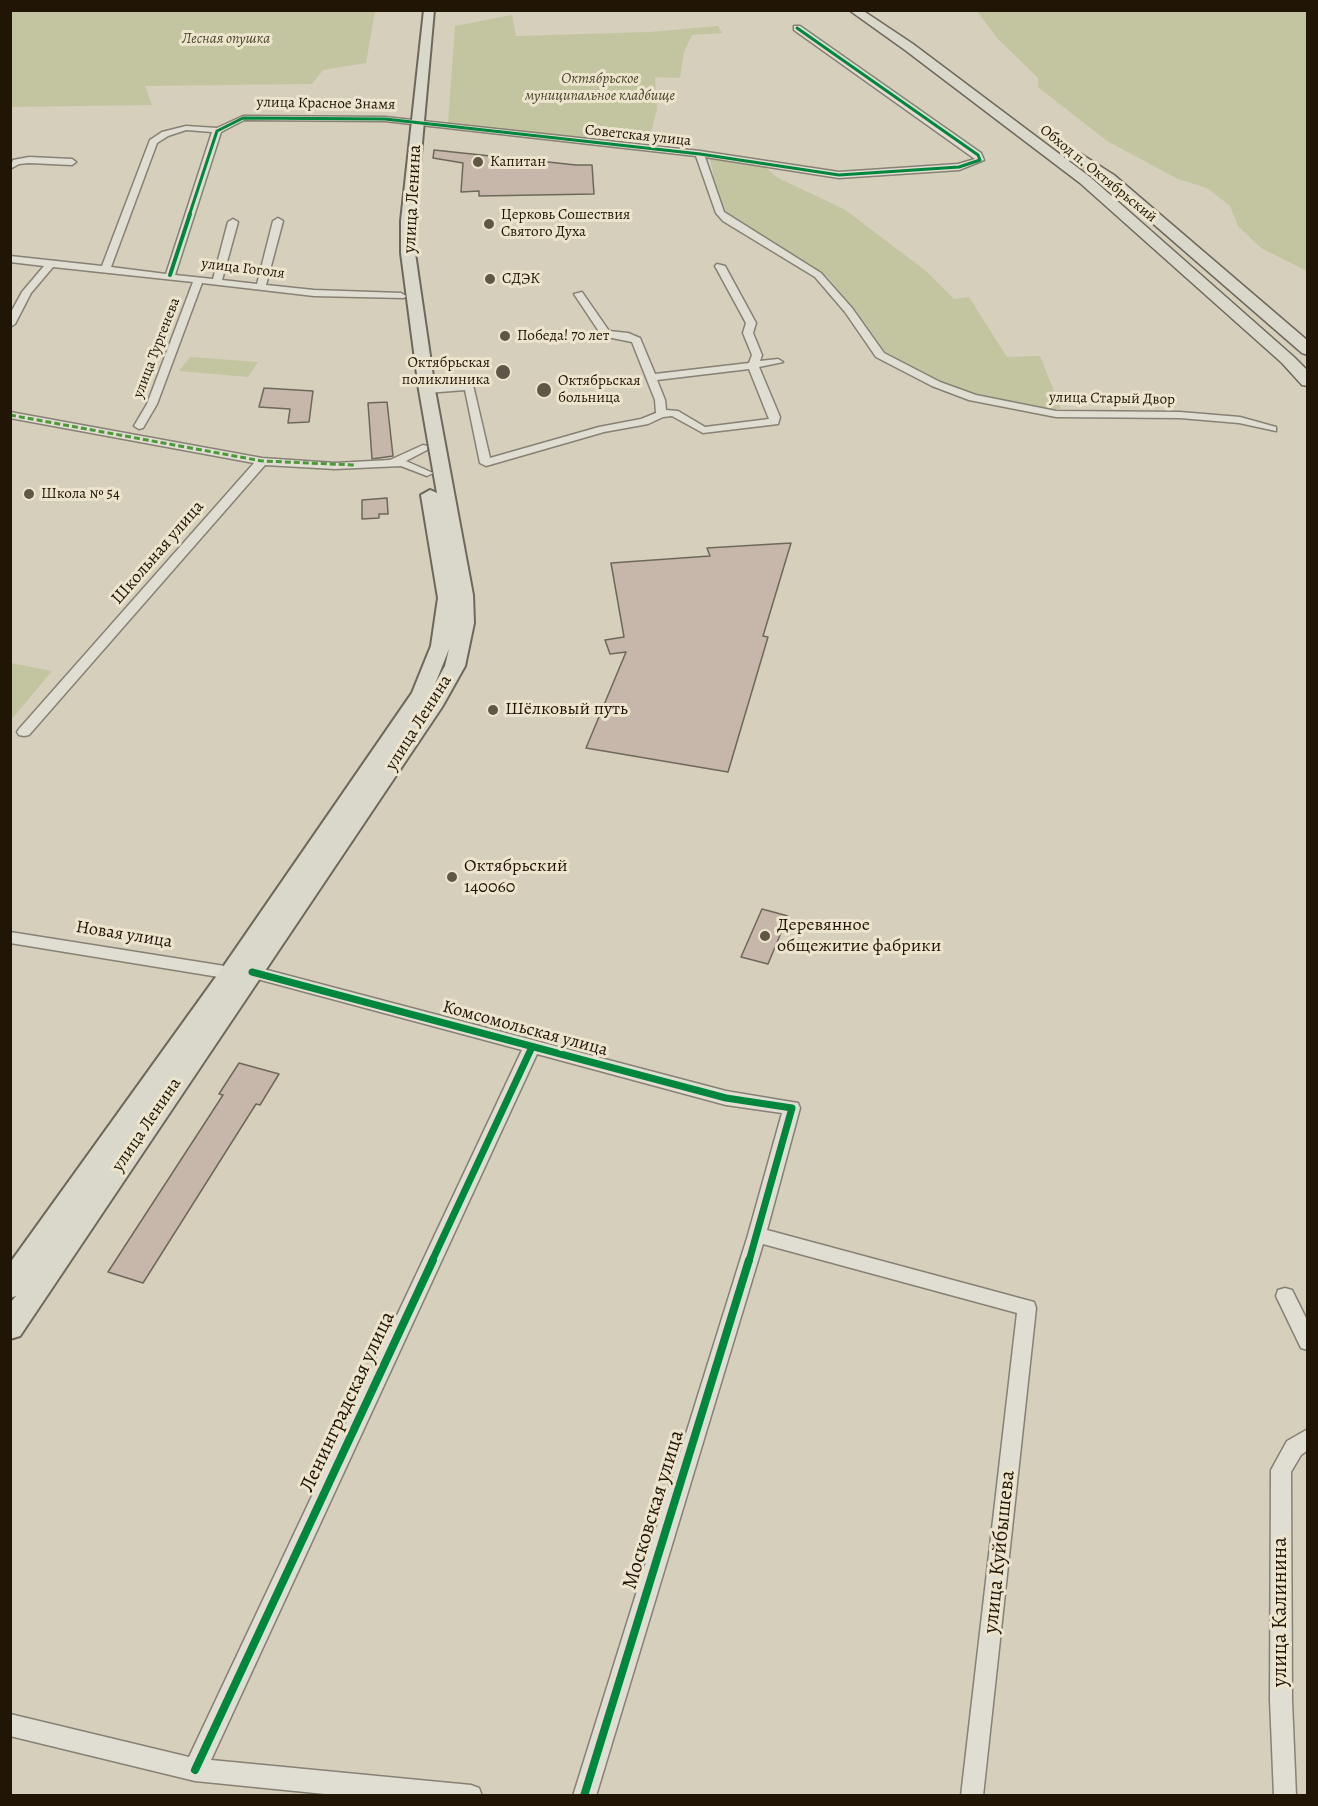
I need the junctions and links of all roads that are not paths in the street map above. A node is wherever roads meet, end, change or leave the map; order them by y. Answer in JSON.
{"nodes":[{"id":1,"x":420,"y":10,"type":"edge"},
{"id":2,"x":429,"y":10,"type":"edge"},
{"id":3,"x":854,"y":10,"type":"edge"},
{"id":4,"x":877,"y":10,"type":"edge"},
{"id":5,"x":797,"y":28,"type":"dead end"},
{"id":6,"x":998,"y":96,"type":"dead end"},
{"id":7,"x":413,"y":122,"type":"junction"},
{"id":8,"x":217,"y":131,"type":"junction"},
{"id":9,"x":1072,"y":151,"type":"dead end"},
{"id":10,"x":700,"y":154,"type":"junction"},
{"id":11,"x":72,"y":162,"type":"dead end"},
{"id":12,"x":10,"y":167,"type":"edge"},
{"id":13,"x":278,"y":221,"type":"dead end"},
{"id":14,"x":233,"y":222,"type":"dead end"},
{"id":15,"x":10,"y":259,"type":"edge"},
{"id":16,"x":51,"y":263,"type":"junction"},
{"id":17,"x":720,"y":266,"type":"dead end"},
{"id":18,"x":106,"y":269,"type":"junction"},
{"id":19,"x":170,"y":275,"type":"junction"},
{"id":20,"x":199,"y":279,"type":"junction"},
{"id":21,"x":217,"y":281,"type":"junction"},
{"id":22,"x":261,"y":286,"type":"junction"},
{"id":23,"x":579,"y":294,"type":"dead end"},
{"id":24,"x":401,"y":296,"type":"junction"},
{"id":25,"x":10,"y":324,"type":"edge"},
{"id":26,"x":1308,"y":350,"type":"edge"},
{"id":27,"x":778,"y":362,"type":"dead end"},
{"id":28,"x":753,"y":365,"type":"junction"},
{"id":29,"x":651,"y":378,"type":"junction"},
{"id":30,"x":1308,"y":381,"type":"edge"},
{"id":31,"x":427,"y":390,"type":"junction"},
{"id":32,"x":661,"y":414,"type":"junction"},
{"id":33,"x":10,"y":415,"type":"edge"},
{"id":34,"x":139,"y":426,"type":"dead end"},
{"id":35,"x":1272,"y":429,"type":"dead end"},
{"id":36,"x":423,"y":448,"type":"junction"},
{"id":37,"x":262,"y":461,"type":"junction"},
{"id":38,"x":394,"y":462,"type":"junction"},
{"id":39,"x":427,"y":473,"type":"junction"},
{"id":40,"x":24,"y":732,"type":"dead end"},
{"id":41,"x":10,"y":937,"type":"edge"},
{"id":42,"x":241,"y":972,"type":"junction"},
{"id":43,"x":532,"y":1047,"type":"junction"},
{"id":44,"x":792,"y":1108,"type":"joint"},
{"id":45,"x":757,"y":1235,"type":"junction"},
{"id":46,"x":10,"y":1286,"type":"edge"},
{"id":47,"x":1285,"y":1296,"type":"dead end"},
{"id":48,"x":10,"y":1327,"type":"edge"},
{"id":49,"x":1308,"y":1342,"type":"edge"},
{"id":50,"x":1308,"y":1438,"type":"edge"},
{"id":51,"x":10,"y":1725,"type":"edge"},
{"id":52,"x":195,"y":1770,"type":"junction"},
{"id":53,"x":471,"y":1796,"type":"edge"},
{"id":54,"x":584,"y":1796,"type":"edge"},
{"id":55,"x":972,"y":1796,"type":"edge"},
{"id":56,"x":1285,"y":1796,"type":"edge"}],
"edges":[{"from":1,"to":7,"type":"main road","name":"улица Ленина"},
{"from":2,"to":7,"type":"main road","name":"улица Ленина"},
{"from":3,"to":30,"type":"highway","name":"Обход п. Октябрьский"},
{"from":4,"to":6,"type":"highway"},
{"from":5,"to":10,"type":"street","name":"Советская улица"},
{"from":7,"to":8,"type":"street","name":"улица Красное Знамя"},
{"from":7,"to":10,"type":"street","name":"Советская улица"},
{"from":7,"to":24,"type":"main road","name":"улица Ленина"},
{"from":7,"to":31,"type":"main road","name":"улица Ленина"},
{"from":8,"to":18,"type":"street"},
{"from":8,"to":19,"type":"street"},
{"from":9,"to":26,"type":"highway","name":"Обход п. Октябрьский"},
{"from":10,"to":35,"type":"street","name":"улица Старый Двор"},
{"from":11,"to":12,"type":"street"},
{"from":13,"to":22,"type":"street"},
{"from":14,"to":21,"type":"street"},
{"from":15,"to":16,"type":"street","name":"улица Гоголя"},
{"from":16,"to":18,"type":"street","name":"улица Гоголя"},
{"from":16,"to":25,"type":"street"},
{"from":17,"to":28,"type":"street"},
{"from":18,"to":19,"type":"street","name":"улица Гоголя"},
{"from":19,"to":20,"type":"street","name":"улица Гоголя"},
{"from":20,"to":21,"type":"street","name":"улица Гоголя"},
{"from":20,"to":34,"type":"street","name":"улица Тургенева"},
{"from":21,"to":22,"type":"street","name":"улица Гоголя"},
{"from":22,"to":24,"type":"street","name":"улица Гоголя"},
{"from":23,"to":29,"type":"street"},
{"from":24,"to":36,"type":"main road","name":"улица Ленина"},
{"from":27,"to":28,"type":"street"},
{"from":28,"to":29,"type":"street"},
{"from":28,"to":32,"type":"street"},
{"from":29,"to":32,"type":"street"},
{"from":31,"to":32,"type":"street"},
{"from":31,"to":42,"type":"main road","name":"улица Ленина"},
{"from":33,"to":37,"type":"street"},
{"from":36,"to":38,"type":"street"},
{"from":36,"to":39,"type":"main road","name":"улица Ленина"},
{"from":37,"to":38,"type":"street"},
{"from":37,"to":40,"type":"street","name":"Школьная улица"},
{"from":38,"to":39,"type":"street"},
{"from":39,"to":42,"type":"main road","name":"улица Ленина"},
{"from":41,"to":42,"type":"street","name":"Новая улица"},
{"from":42,"to":43,"type":"street","name":"Комсомольская улица"},
{"from":42,"to":46,"type":"main road","name":"улица Ленина"},
{"from":42,"to":48,"type":"main road","name":"улица Ленина"},
{"from":43,"to":44,"type":"street","name":"Комсомольская улица"},
{"from":43,"to":52,"type":"street","name":"Ленинградская улица"},
{"from":44,"to":45,"type":"street","name":"Московская улица"},
{"from":45,"to":54,"type":"street","name":"Московская улица"},
{"from":45,"to":55,"type":"street","name":"улица Куйбышева"},
{"from":47,"to":49,"type":"street"},
{"from":50,"to":56,"type":"street","name":"улица Калинина"},
{"from":51,"to":52,"type":"street"},
{"from":52,"to":53,"type":"street"}]}
